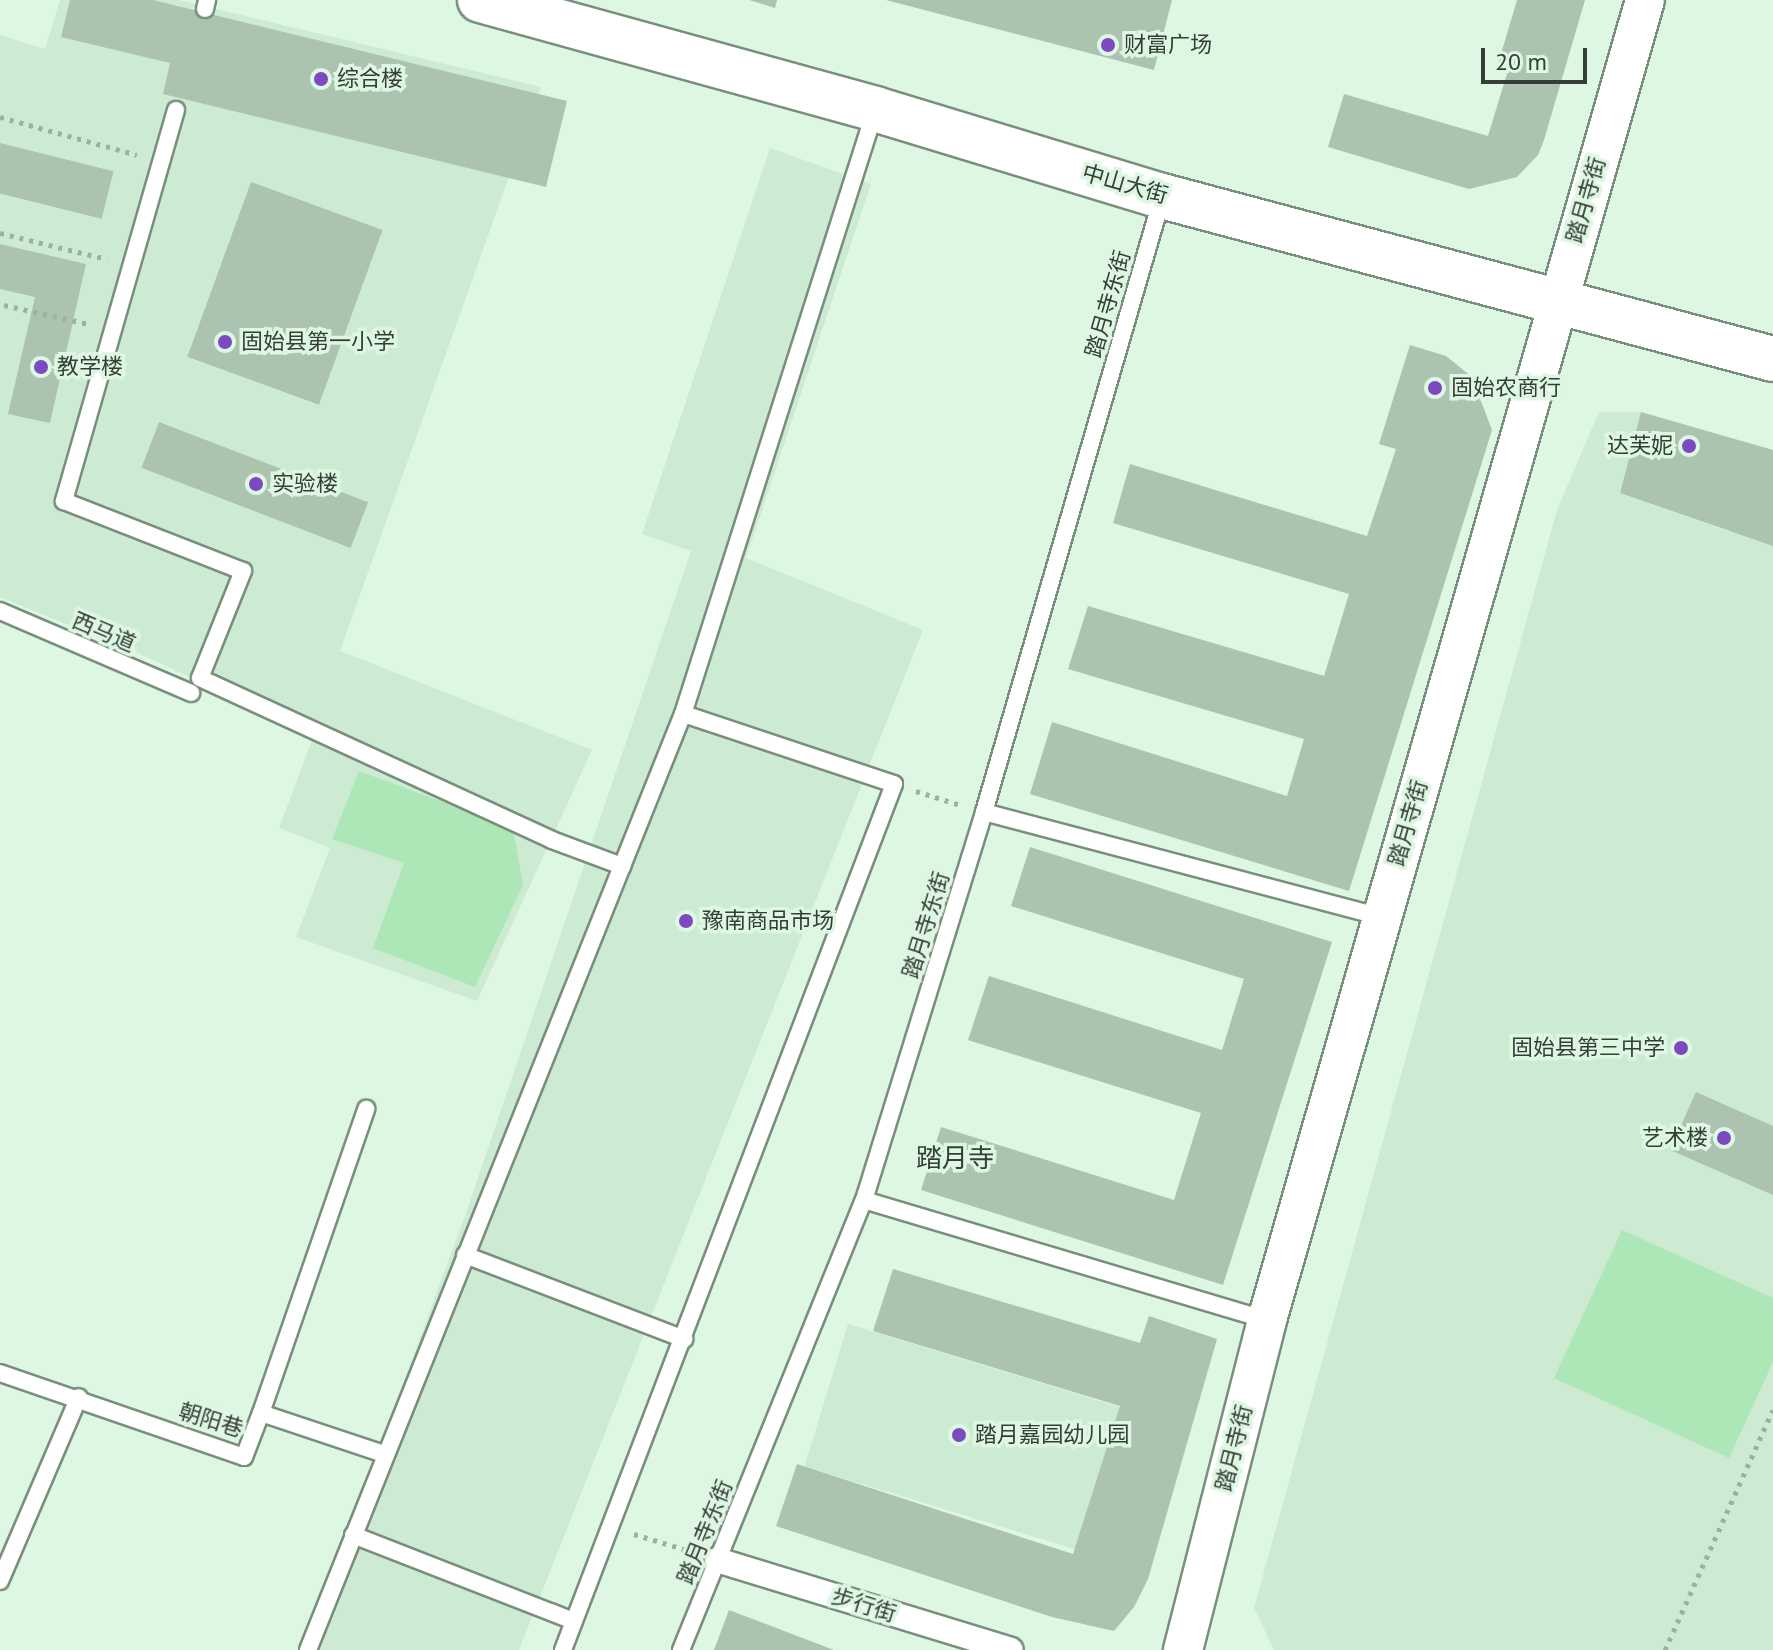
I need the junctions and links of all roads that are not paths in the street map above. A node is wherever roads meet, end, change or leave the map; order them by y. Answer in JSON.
{"nodes":[{"id":1,"x":480,"y":0,"type":"edge"},
{"id":2,"x":1645,"y":0,"type":"edge"},
{"id":3,"x":875,"y":109,"type":"junction"},
{"id":4,"x":176,"y":110,"type":"dead end"},
{"id":5,"x":1162,"y":196,"type":"junction"},
{"id":6,"x":1557,"y":299,"type":"junction"},
{"id":7,"x":1773,"y":359,"type":"edge"},
{"id":8,"x":0,"y":611,"type":"edge"},
{"id":9,"x":191,"y":693,"type":"dead end"},
{"id":10,"x":683,"y":714,"type":"junction"},
{"id":11,"x":984,"y":812,"type":"junction"},
{"id":12,"x":622,"y":866,"type":"junction"},
{"id":13,"x":1381,"y":917,"type":"junction"},
{"id":14,"x":366,"y":1109,"type":"dead end"},
{"id":15,"x":864,"y":1200,"type":"junction"},
{"id":16,"x":465,"y":1255,"type":"junction"},
{"id":17,"x":1267,"y":1320,"type":"junction"},
{"id":18,"x":684,"y":1339,"type":"junction"},
{"id":19,"x":0,"y":1373,"type":"edge"},
{"id":20,"x":79,"y":1397,"type":"junction"},
{"id":21,"x":261,"y":1413,"type":"junction"},
{"id":22,"x":384,"y":1454,"type":"junction"},
{"id":23,"x":353,"y":1535,"type":"junction"},
{"id":24,"x":717,"y":1560,"type":"junction"},
{"id":25,"x":0,"y":1581,"type":"edge"},
{"id":26,"x":574,"y":1621,"type":"junction"},
{"id":27,"x":308,"y":1650,"type":"edge"},
{"id":28,"x":563,"y":1650,"type":"edge"},
{"id":29,"x":681,"y":1650,"type":"edge"},
{"id":30,"x":1011,"y":1650,"type":"edge"},
{"id":31,"x":1183,"y":1650,"type":"edge"}],
"edges":[{"from":1,"to":3,"type":"main road","name":"中山大街"},
{"from":2,"to":6,"type":"street","name":"踏月寺街"},
{"from":3,"to":5,"type":"main road","name":"中山大街"},
{"from":3,"to":10,"type":"lane"},
{"from":4,"to":12,"type":"lane"},
{"from":5,"to":6,"type":"main road","name":"中山大街"},
{"from":5,"to":11,"type":"lane","name":"踏月寺东街"},
{"from":6,"to":7,"type":"main road","name":"中山大街"},
{"from":6,"to":13,"type":"street","name":"踏月寺街"},
{"from":8,"to":9,"type":"lane","name":"西马道"},
{"from":10,"to":12,"type":"lane"},
{"from":10,"to":18,"type":"lane"},
{"from":11,"to":13,"type":"lane"},
{"from":11,"to":15,"type":"lane","name":"踏月寺东街"},
{"from":12,"to":16,"type":"lane"},
{"from":13,"to":17,"type":"street","name":"踏月寺街"},
{"from":14,"to":21,"type":"lane"},
{"from":15,"to":17,"type":"lane"},
{"from":15,"to":24,"type":"lane","name":"踏月寺东街"},
{"from":16,"to":18,"type":"lane"},
{"from":16,"to":22,"type":"lane"},
{"from":17,"to":31,"type":"street","name":"踏月寺街"},
{"from":18,"to":26,"type":"lane"},
{"from":19,"to":20,"type":"lane","name":"朝阳巷"},
{"from":20,"to":21,"type":"lane","name":"朝阳巷"},
{"from":20,"to":25,"type":"lane"},
{"from":21,"to":22,"type":"lane","name":"朝阳巷"},
{"from":22,"to":23,"type":"lane"},
{"from":23,"to":26,"type":"lane"},
{"from":23,"to":27,"type":"lane"},
{"from":24,"to":29,"type":"lane","name":"踏月寺东街"},
{"from":24,"to":30,"type":"street","name":"步行街"},
{"from":26,"to":28,"type":"lane"}]}
